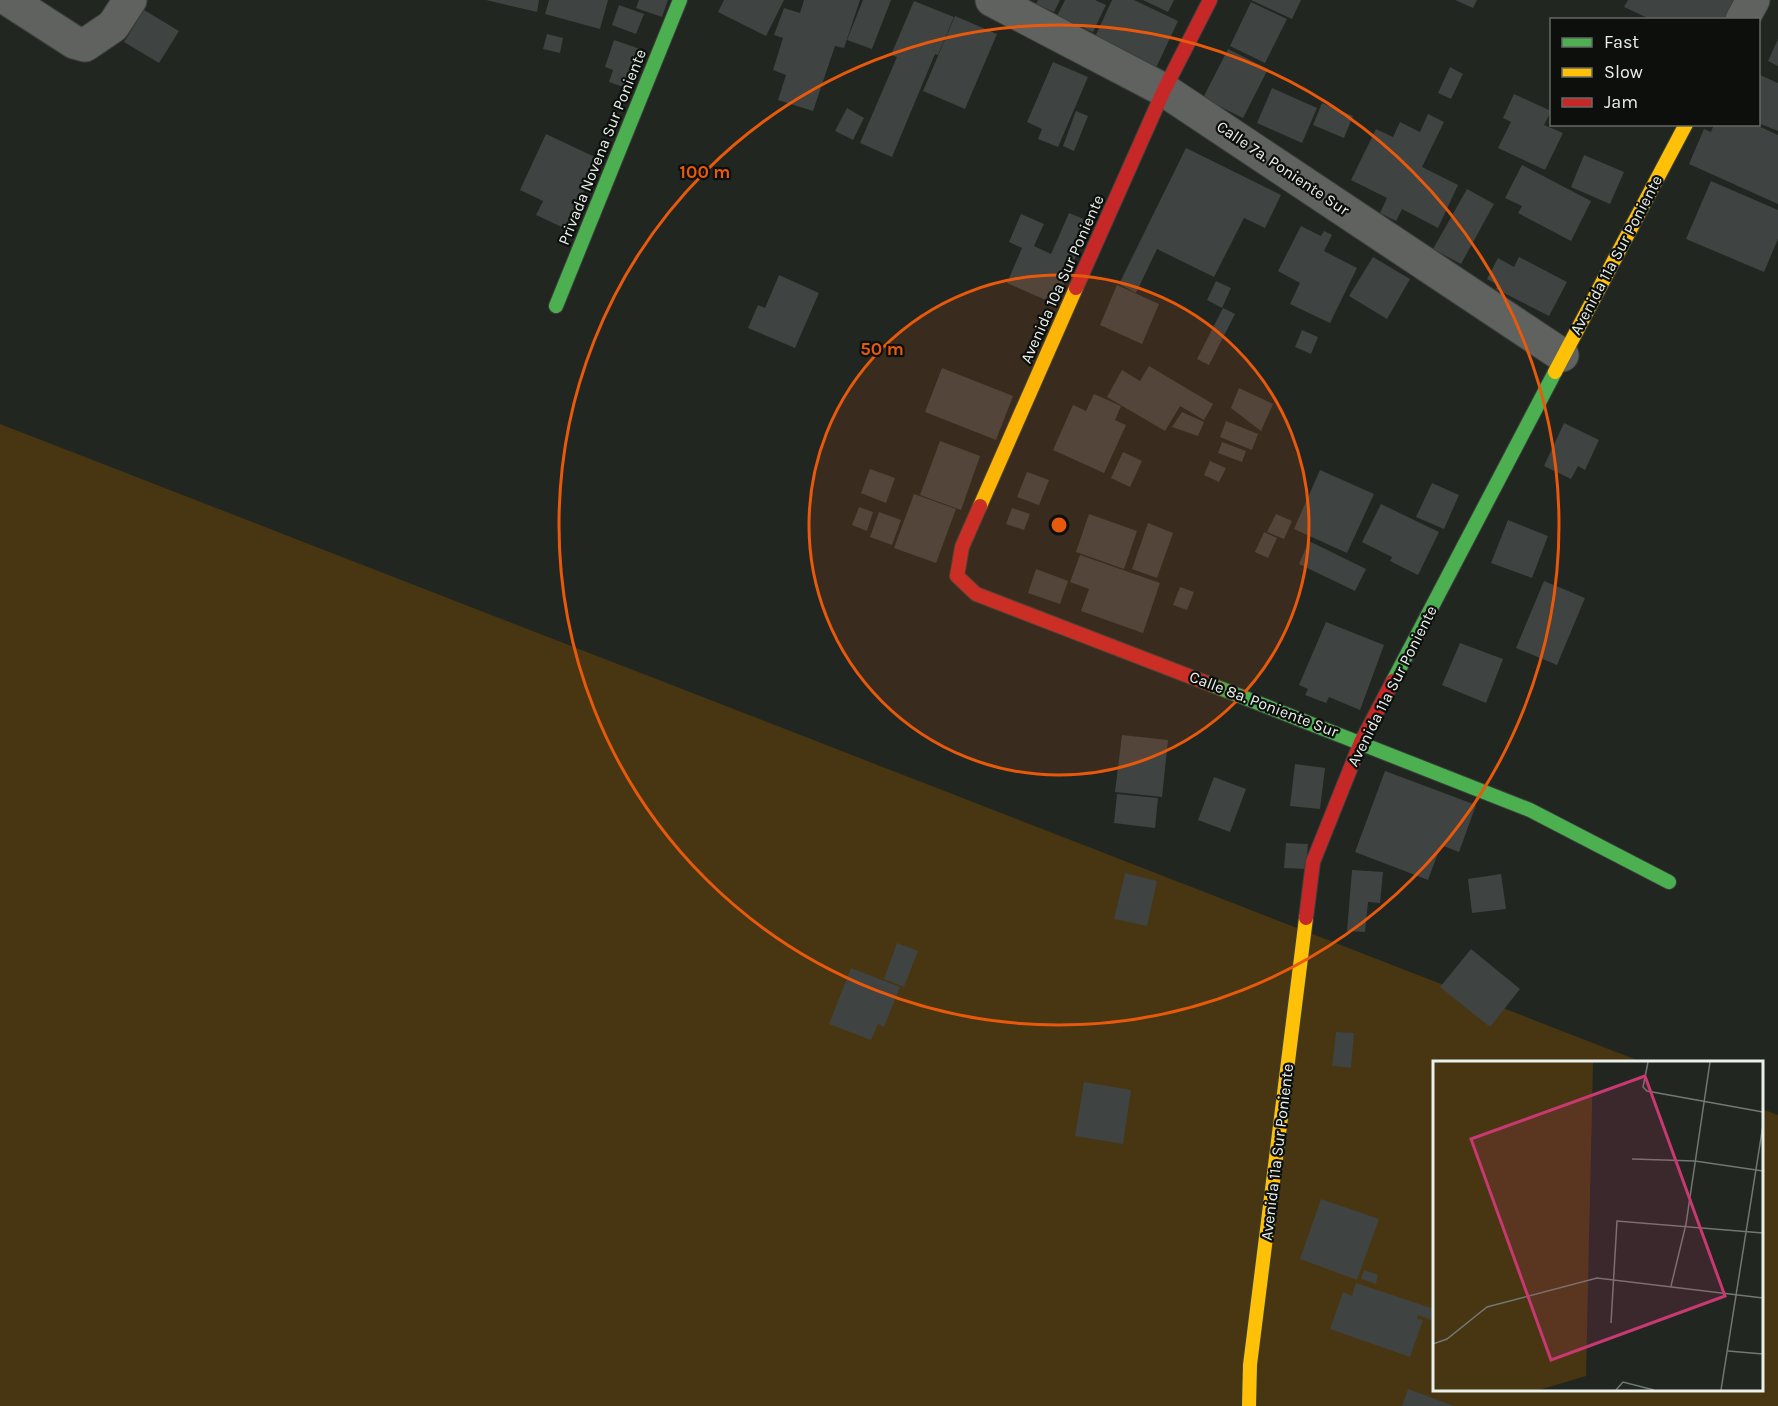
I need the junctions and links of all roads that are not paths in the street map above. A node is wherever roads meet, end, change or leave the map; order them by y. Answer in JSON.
{"nodes":[{"id":1,"x":9,"y":0,"type":"edge"},
{"id":2,"x":130,"y":0,"type":"edge"},
{"id":3,"x":680,"y":0,"type":"edge"},
{"id":4,"x":992,"y":0,"type":"edge"},
{"id":5,"x":1210,"y":0,"type":"edge"},
{"id":6,"x":1753,"y":0,"type":"edge"},
{"id":7,"x":1744,"y":18,"type":"edge"},
{"id":8,"x":1164,"y":90,"type":"junction"},
{"id":9,"x":1685,"y":126,"type":"edge"},
{"id":10,"x":556,"y":306,"type":"dead end"},
{"id":11,"x":1562,"y":355,"type":"junction"},
{"id":12,"x":957,"y":576,"type":"joint"},
{"id":13,"x":1361,"y":742,"type":"junction"},
{"id":14,"x":1669,"y":882,"type":"dead end"},
{"id":15,"x":1249,"y":1406,"type":"edge"}],
"edges":[{"from":1,"to":2,"type":"street"},
{"from":3,"to":10,"type":"street","name":"Privada Novena Sur Poniente"},
{"from":4,"to":8,"type":"street","name":"Calle 7a. Poniente Sur"},
{"from":5,"to":8,"type":"street","name":"Avenida 10a Sur Poniente"},
{"from":6,"to":7,"type":"street"},
{"from":8,"to":11,"type":"street","name":"Calle 7a. Poniente Sur"},
{"from":8,"to":12,"type":"street","name":"Avenida 10a Sur Poniente"},
{"from":9,"to":11,"type":"street","name":"Avenida 11a Sur Poniente"},
{"from":11,"to":13,"type":"street","name":"Avenida 11a Sur Poniente"},
{"from":12,"to":13,"type":"street","name":"Calle 8a. Poniente Sur"},
{"from":13,"to":14,"type":"street","name":"Calle 8a. Poniente Sur"},
{"from":13,"to":15,"type":"street","name":"Avenida 11a Sur Poniente"}]}
